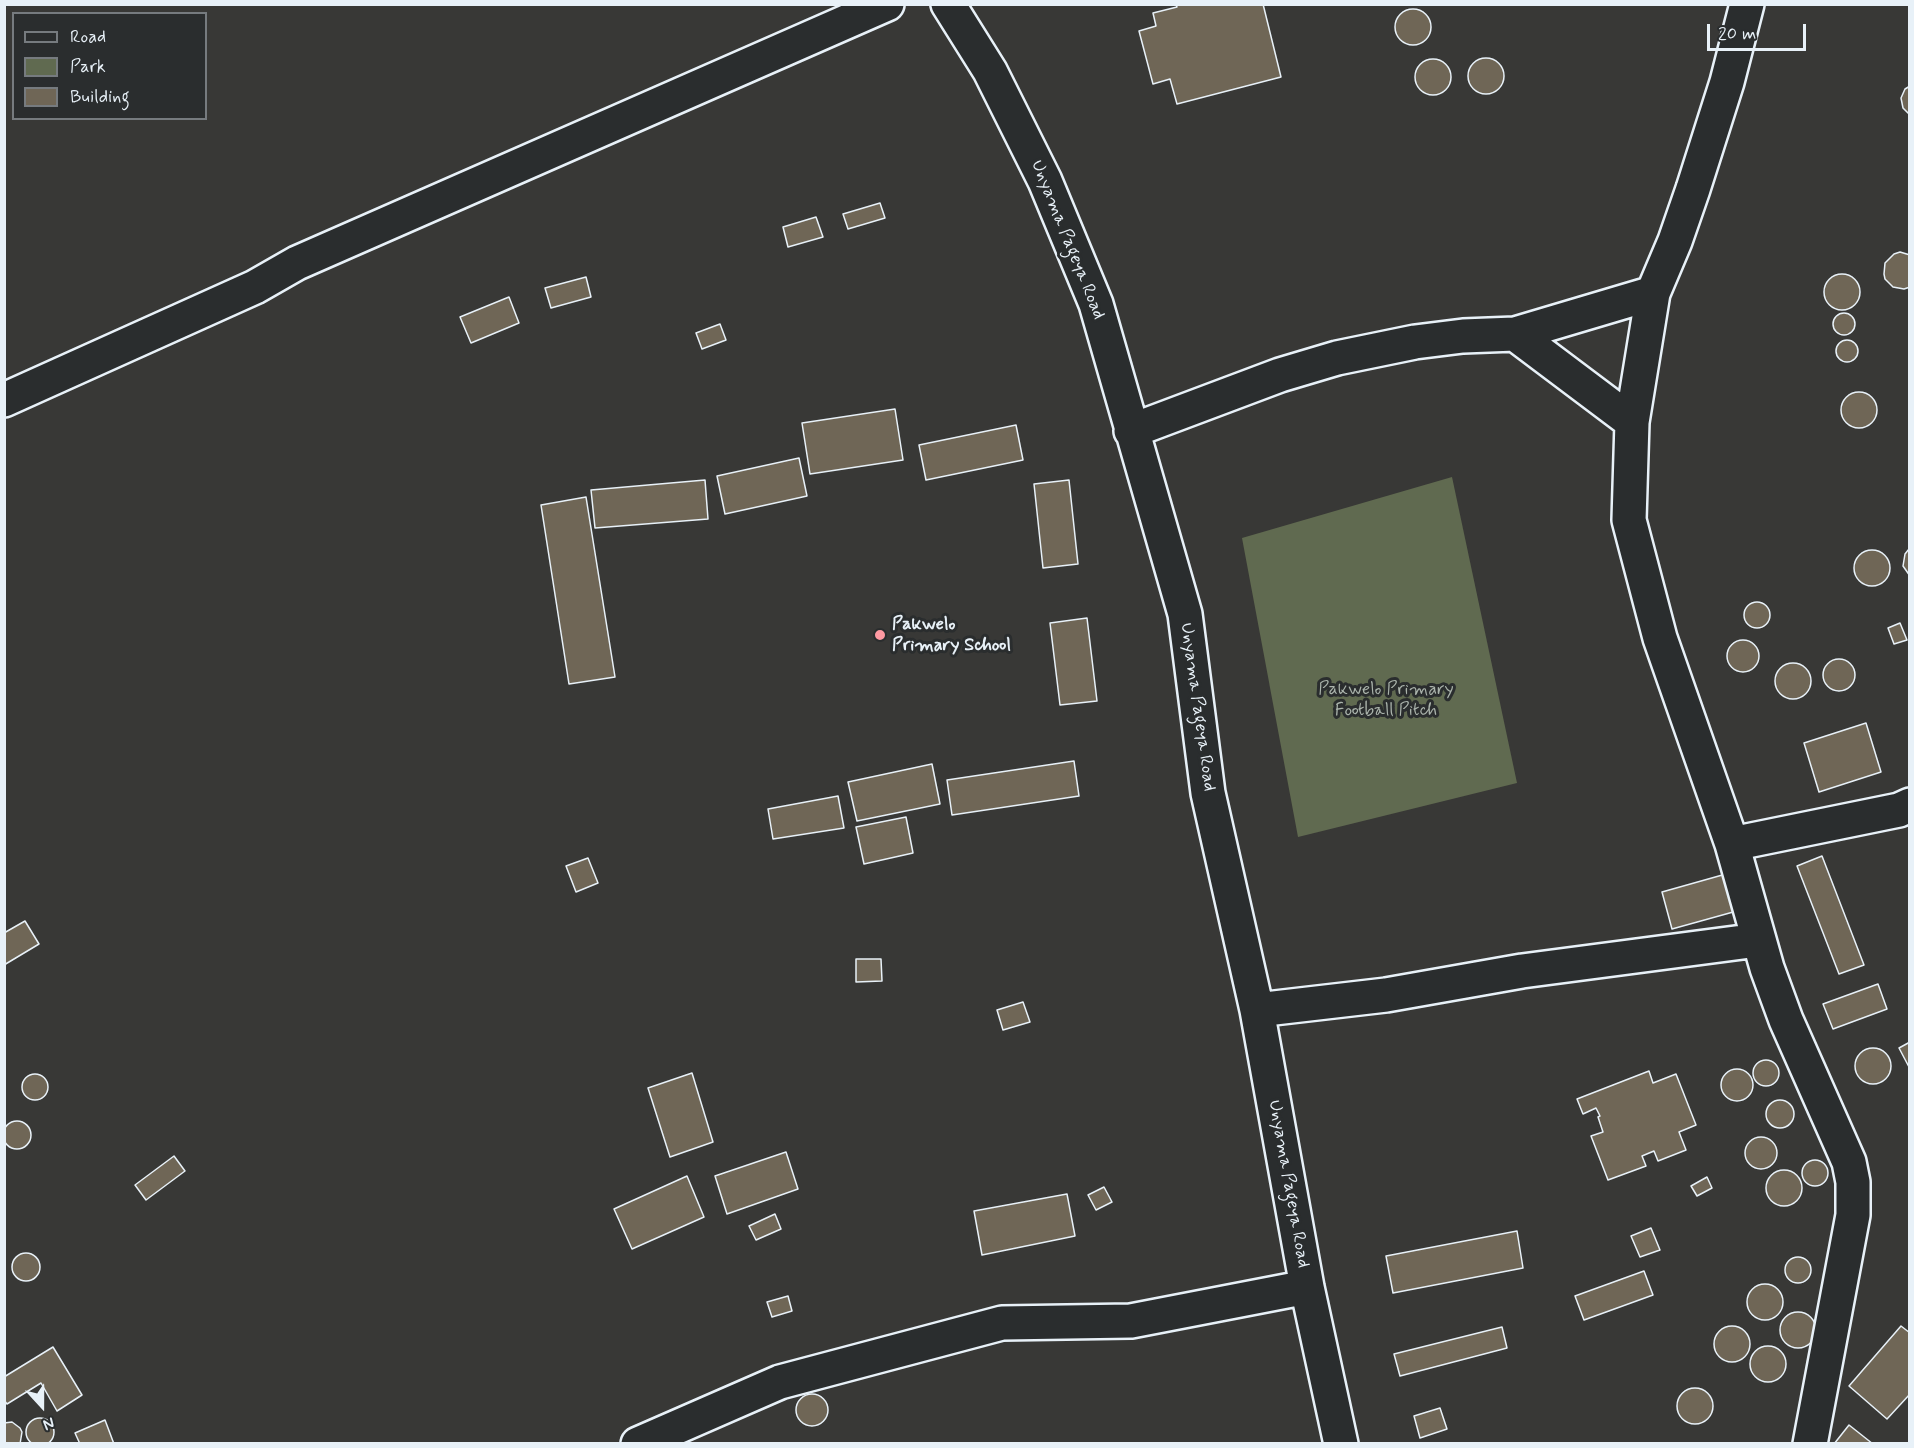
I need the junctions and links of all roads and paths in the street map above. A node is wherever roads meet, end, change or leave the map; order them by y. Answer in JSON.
{"nodes":[{"id":1,"x":887,"y":4,"type":"edge"},
{"id":2,"x":948,"y":4,"type":"edge"},
{"id":3,"x":1747,"y":4,"type":"edge"},
{"id":4,"x":1653,"y":293,"type":"junction"},
{"id":5,"x":1515,"y":334,"type":"junction"},
{"id":6,"x":4,"y":400,"type":"edge"},
{"id":7,"x":1632,"y":422,"type":"junction"},
{"id":8,"x":1131,"y":431,"type":"junction"},
{"id":9,"x":1910,"y":806,"type":"edge"},
{"id":10,"x":1732,"y":844,"type":"junction"},
{"id":11,"x":1758,"y":940,"type":"junction"},
{"id":12,"x":1257,"y":1010,"type":"junction"},
{"id":13,"x":1307,"y":1287,"type":"junction"},
{"id":14,"x":638,"y":1443,"type":"edge"},
{"id":15,"x":1341,"y":1443,"type":"edge"},
{"id":16,"x":1810,"y":1443,"type":"edge"}],
"edges":[{"from":1,"to":6,"type":"street"},
{"from":2,"to":8,"type":"street","name":"Unyama Pageya Road"},
{"from":3,"to":4,"type":"street"},
{"from":4,"to":5,"type":"street"},
{"from":4,"to":7,"type":"street"},
{"from":5,"to":7,"type":"street"},
{"from":5,"to":8,"type":"street"},
{"from":7,"to":10,"type":"street"},
{"from":8,"to":12,"type":"street","name":"Unyama Pageya Road"},
{"from":9,"to":10,"type":"street"},
{"from":10,"to":11,"type":"street"},
{"from":11,"to":12,"type":"street"},
{"from":11,"to":16,"type":"street"},
{"from":12,"to":13,"type":"street","name":"Unyama Pageya Road"},
{"from":13,"to":14,"type":"street"},
{"from":13,"to":15,"type":"street","name":"Unyama Pageya Road"}]}
